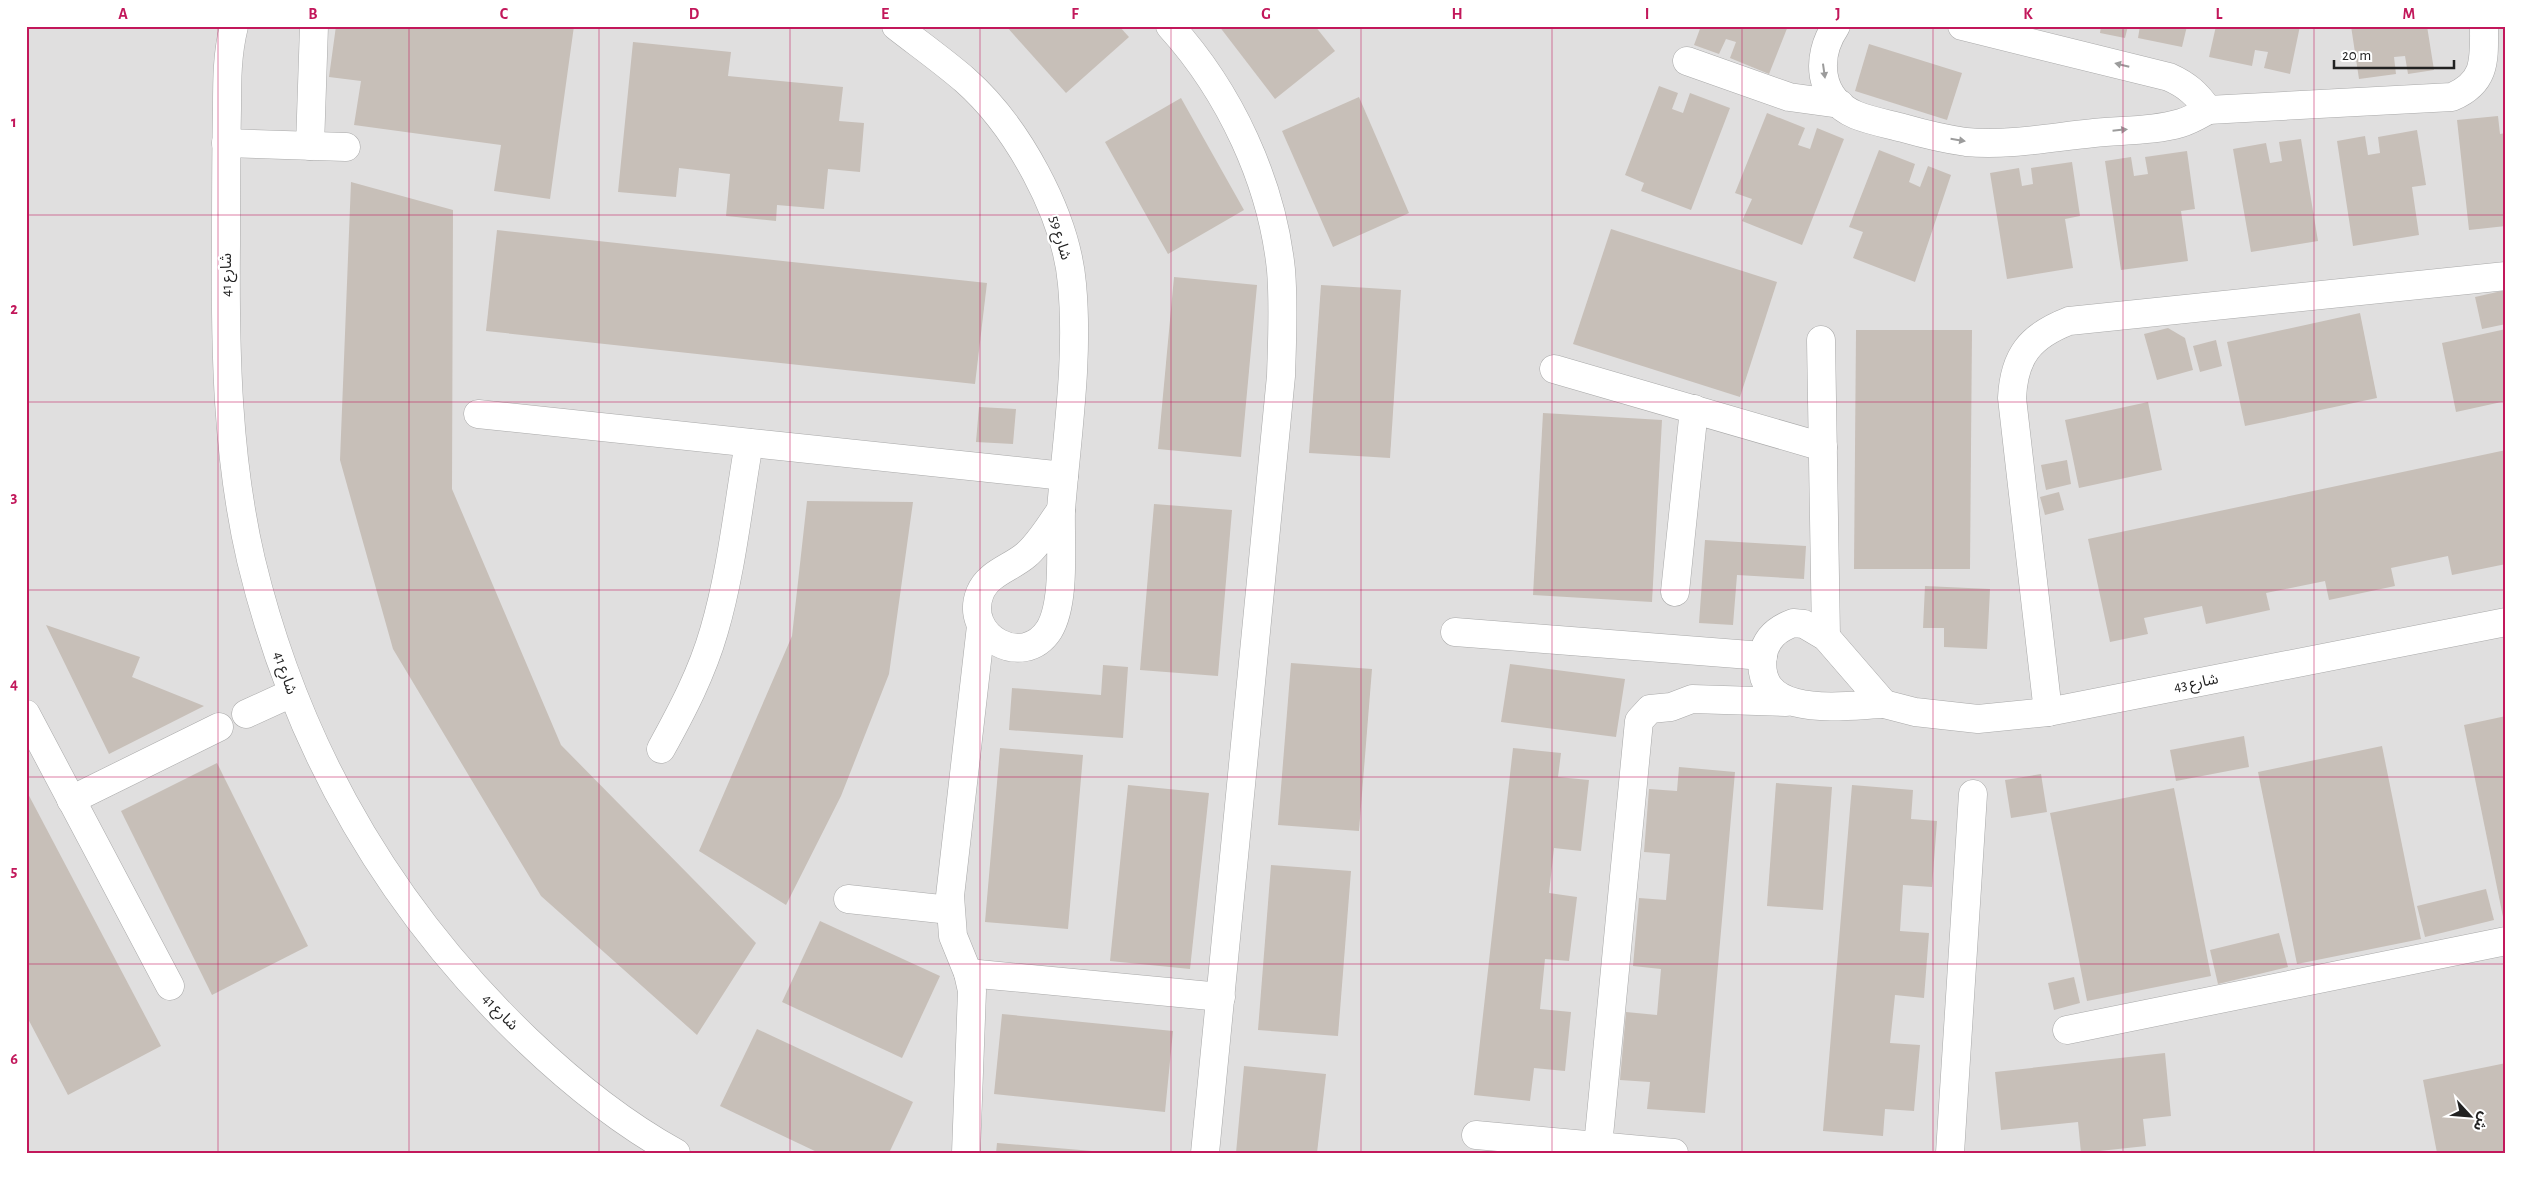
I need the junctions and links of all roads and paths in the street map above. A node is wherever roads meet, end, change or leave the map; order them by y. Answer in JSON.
{"nodes":[{"id":1,"x":314,"y":26,"type":"edge"},
{"id":2,"x":896,"y":26,"type":"edge"},
{"id":3,"x":1170,"y":26,"type":"edge"},
{"id":4,"x":1836,"y":26,"type":"edge"},
{"id":5,"x":1962,"y":26,"type":"edge"},
{"id":6,"x":2484,"y":26,"type":"edge"},
{"id":7,"x":226,"y":34,"type":"edge"},
{"id":8,"x":1687,"y":61,"type":"dead end"},
{"id":9,"x":1840,"y":104,"type":"junction"},
{"id":10,"x":2208,"y":110,"type":"junction"},
{"id":11,"x":226,"y":143,"type":"junction"},
{"id":12,"x":310,"y":146,"type":"junction"},
{"id":13,"x":346,"y":147,"type":"dead end"},
{"id":14,"x":2506,"y":276,"type":"edge"},
{"id":15,"x":1821,"y":340,"type":"dead end"},
{"id":16,"x":1554,"y":369,"type":"dead end"},
{"id":17,"x":1694,"y":409,"type":"junction"},
{"id":18,"x":478,"y":414,"type":"dead end"},
{"id":19,"x":749,"y":443,"type":"junction"},
{"id":20,"x":1823,"y":447,"type":"junction"},
{"id":21,"x":1064,"y":476,"type":"junction"},
{"id":22,"x":1061,"y":510,"type":"junction"},
{"id":23,"x":1675,"y":592,"type":"dead end"},
{"id":24,"x":2506,"y":622,"type":"edge"},
{"id":25,"x":981,"y":626,"type":"junction"},
{"id":26,"x":1455,"y":632,"type":"dead end"},
{"id":27,"x":1826,"y":637,"type":"junction"},
{"id":28,"x":1763,"y":656,"type":"junction"},
{"id":29,"x":292,"y":693,"type":"junction"},
{"id":30,"x":1792,"y":703,"type":"junction"},
{"id":31,"x":1884,"y":704,"type":"junction"},
{"id":32,"x":2048,"y":712,"type":"junction"},
{"id":33,"x":26,"y":714,"type":"edge"},
{"id":34,"x":246,"y":714,"type":"dead end"},
{"id":35,"x":219,"y":727,"type":"dead end"},
{"id":36,"x":661,"y":749,"type":"dead end"},
{"id":37,"x":1973,"y":794,"type":"dead end"},
{"id":38,"x":71,"y":800,"type":"junction"},
{"id":39,"x":848,"y":899,"type":"dead end"},
{"id":40,"x":950,"y":910,"type":"junction"},
{"id":41,"x":2506,"y":941,"type":"edge"},
{"id":42,"x":968,"y":973,"type":"junction"},
{"id":43,"x":170,"y":986,"type":"dead end"},
{"id":44,"x":1221,"y":997,"type":"junction"},
{"id":45,"x":2067,"y":1030,"type":"dead end"},
{"id":46,"x":1476,"y":1135,"type":"dead end"},
{"id":47,"x":1598,"y":1146,"type":"junction"},
{"id":48,"x":676,"y":1153,"type":"edge"},
{"id":49,"x":966,"y":1153,"type":"edge"},
{"id":50,"x":1206,"y":1153,"type":"edge"},
{"id":51,"x":1674,"y":1153,"type":"edge"},
{"id":52,"x":1950,"y":1153,"type":"edge"}],
"edges":[{"from":1,"to":12,"type":"street"},
{"from":2,"to":21,"type":"street","name":"شارع 59"},
{"from":3,"to":44,"type":"street"},
{"from":4,"to":9,"type":"street","one_way":true},
{"from":10,"to":5,"type":"street","one_way":true},
{"from":6,"to":10,"type":"street"},
{"from":7,"to":11,"type":"street","name":"شارع 41"},
{"from":8,"to":9,"type":"street"},
{"from":9,"to":10,"type":"street","one_way":true},
{"from":11,"to":12,"type":"street"},
{"from":11,"to":29,"type":"street","name":"شارع 41"},
{"from":12,"to":13,"type":"street"},
{"from":14,"to":32,"type":"street"},
{"from":15,"to":20,"type":"street"},
{"from":16,"to":17,"type":"street"},
{"from":17,"to":20,"type":"street"},
{"from":17,"to":23,"type":"street"},
{"from":18,"to":19,"type":"street"},
{"from":19,"to":21,"type":"street"},
{"from":19,"to":36,"type":"street"},
{"from":20,"to":27,"type":"street"},
{"from":21,"to":22,"type":"street","name":"شارع 59"},
{"from":22,"to":25,"type":"street"},
{"from":22,"to":25,"type":"street","name":"شارع 59"},
{"from":24,"to":32,"type":"street","name":"شارع 43"},
{"from":25,"to":40,"type":"street"},
{"from":26,"to":28,"type":"street"},
{"from":27,"to":28,"type":"street"},
{"from":27,"to":31,"type":"street"},
{"from":28,"to":30,"type":"street"},
{"from":29,"to":34,"type":"street"},
{"from":29,"to":48,"type":"street","name":"شارع 41"},
{"from":30,"to":31,"type":"street","name":"شارع 43"},
{"from":30,"to":47,"type":"street","name":"شارع 43"},
{"from":31,"to":32,"type":"street","name":"شارع 43"},
{"from":33,"to":38,"type":"street"},
{"from":35,"to":38,"type":"street"},
{"from":37,"to":52,"type":"street"},
{"from":38,"to":43,"type":"street"},
{"from":39,"to":40,"type":"street"},
{"from":40,"to":42,"type":"street"},
{"from":41,"to":45,"type":"street"},
{"from":42,"to":44,"type":"street"},
{"from":42,"to":49,"type":"street"},
{"from":44,"to":50,"type":"street"},
{"from":46,"to":47,"type":"street"},
{"from":47,"to":51,"type":"street"}]}
